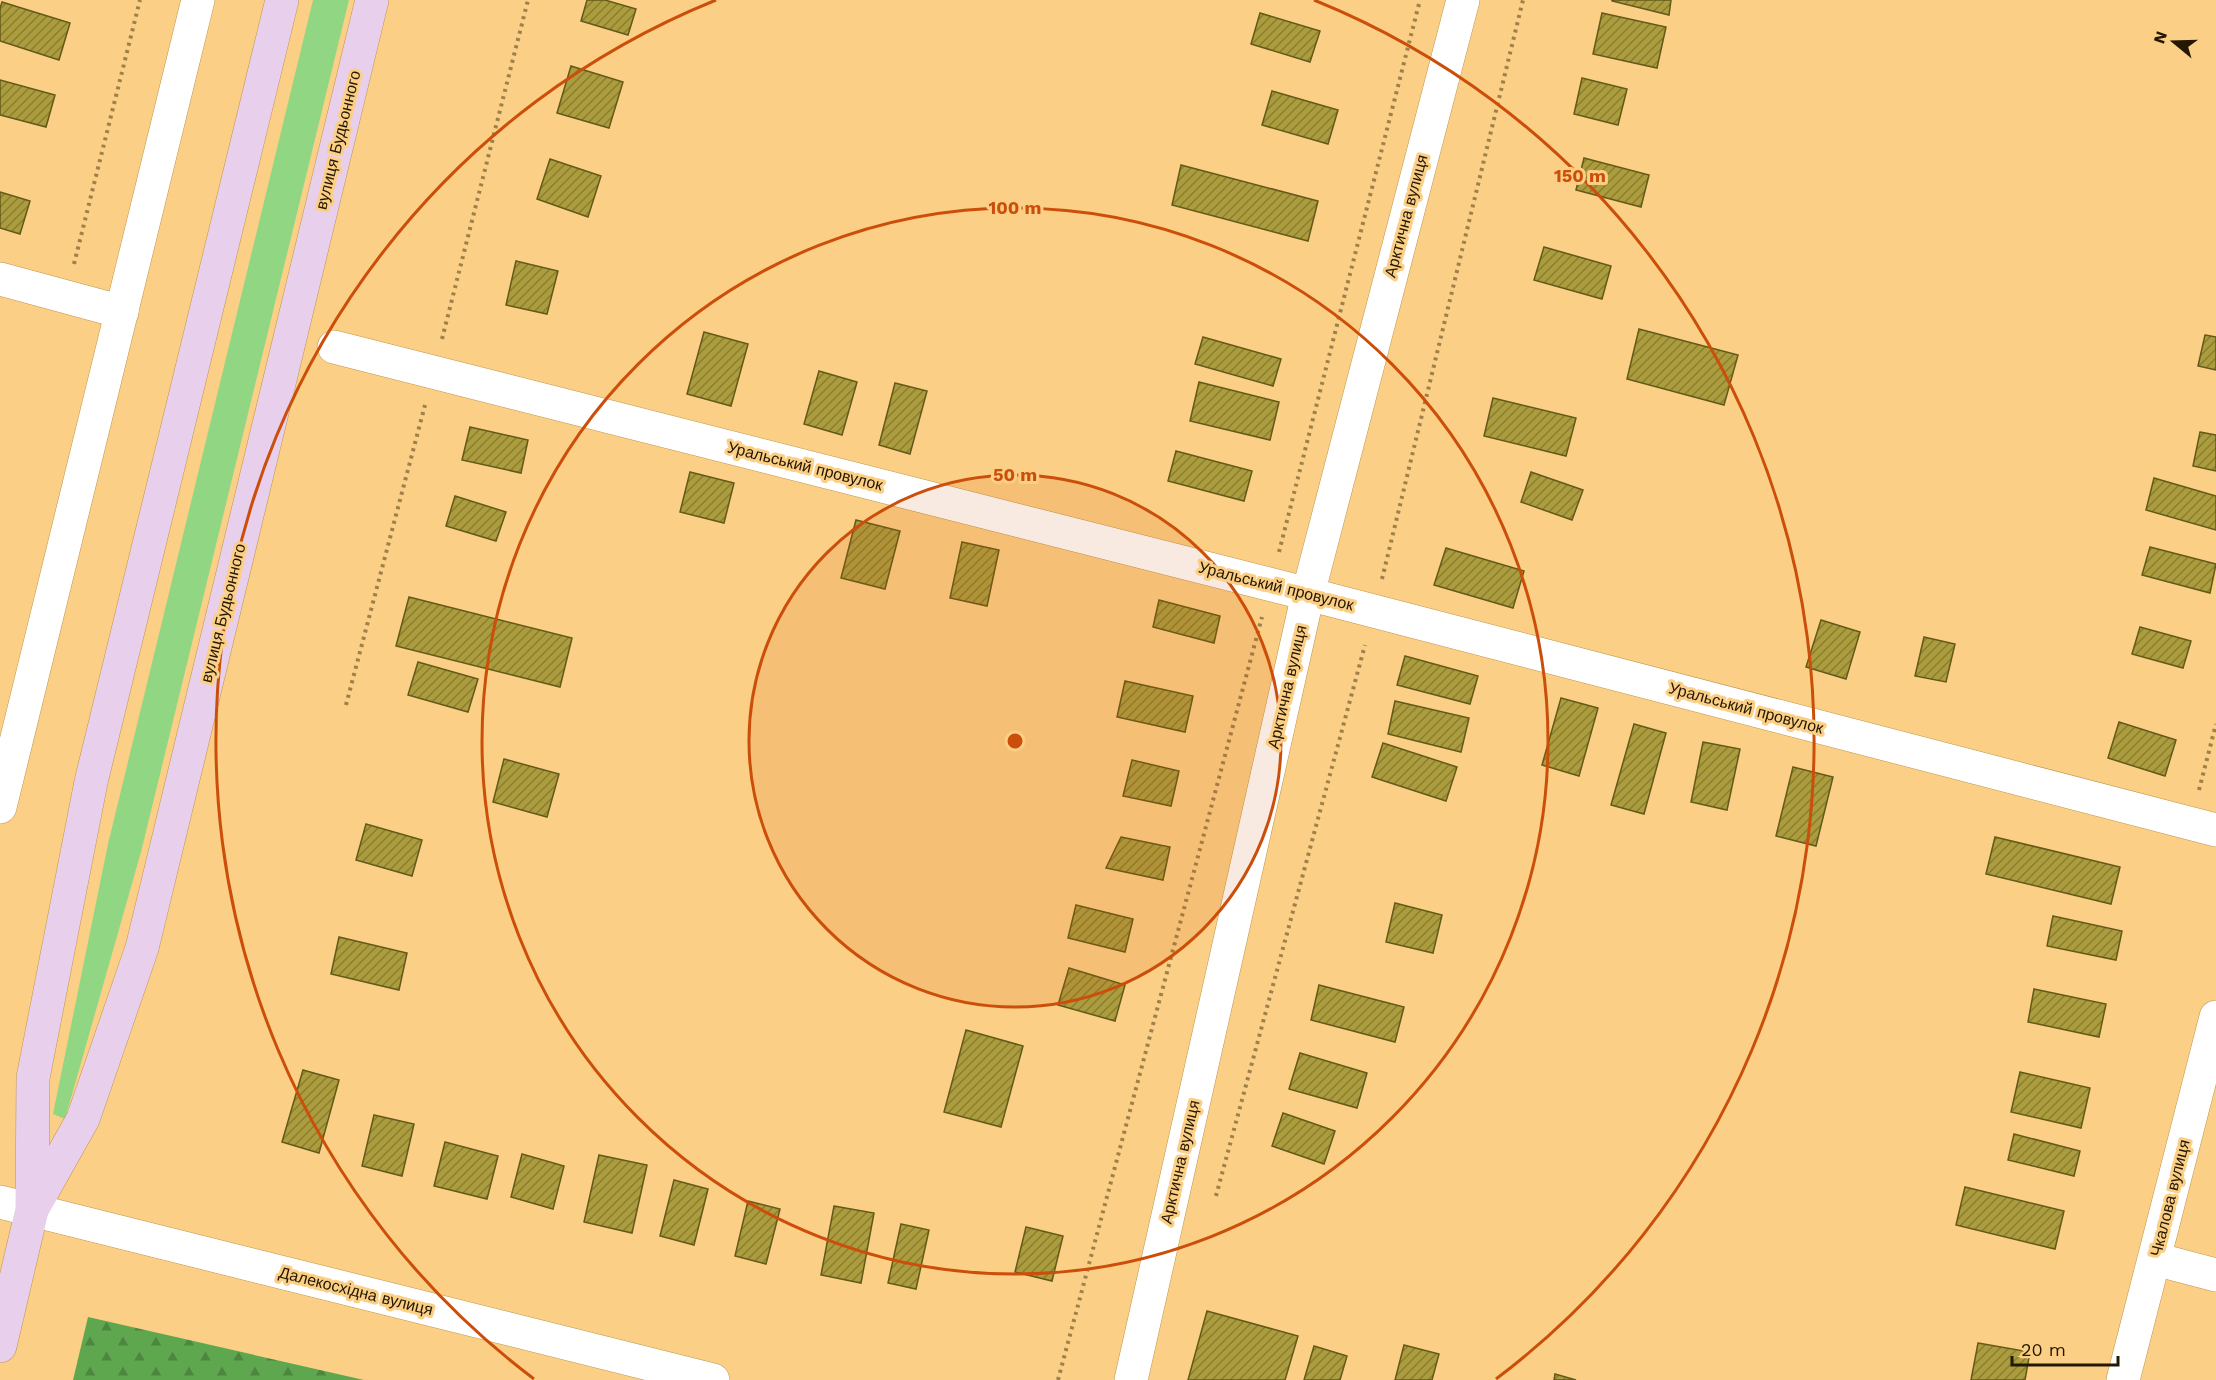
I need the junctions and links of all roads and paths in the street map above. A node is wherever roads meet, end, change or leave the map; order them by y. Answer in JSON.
{"nodes":[{"id":1,"x":140,"y":0,"type":"edge"},
{"id":2,"x":198,"y":0,"type":"edge"},
{"id":3,"x":282,"y":0,"type":"edge"},
{"id":4,"x":372,"y":0,"type":"edge"},
{"id":5,"x":528,"y":0,"type":"edge"},
{"id":6,"x":1420,"y":0,"type":"edge"},
{"id":7,"x":1463,"y":0,"type":"edge"},
{"id":8,"x":1523,"y":0,"type":"edge"},
{"id":9,"x":0,"y":279,"type":"edge"},
{"id":10,"x":65,"y":297,"type":"junction"},
{"id":11,"x":122,"y":312,"type":"junction"},
{"id":12,"x":334,"y":347,"type":"dead end"},
{"id":13,"x":434,"y":372,"type":"junction"},
{"id":14,"x":1271,"y":585,"type":"junction"},
{"id":15,"x":1308,"y":594,"type":"junction"},
{"id":16,"x":1374,"y":612,"type":"junction"},
{"id":17,"x":346,"y":705,"type":"dead end"},
{"id":18,"x":2216,"y":724,"type":"edge"},
{"id":19,"x":0,"y":807,"type":"edge"},
{"id":20,"x":2203,"y":826,"type":"edge"},
{"id":21,"x":2216,"y":1017,"type":"edge"},
{"id":22,"x":1216,"y":1196,"type":"dead end"},
{"id":23,"x":0,"y":1202,"type":"edge"},
{"id":24,"x":32,"y":1210,"type":"junction"},
{"id":25,"x":2155,"y":1259,"type":"junction"},
{"id":26,"x":2216,"y":1275,"type":"edge"},
{"id":27,"x":0,"y":1346,"type":"edge"},
{"id":28,"x":713,"y":1380,"type":"edge"},
{"id":29,"x":1058,"y":1380,"type":"edge"},
{"id":30,"x":1131,"y":1380,"type":"edge"},
{"id":31,"x":2123,"y":1380,"type":"edge"}],
"edges":[{"from":1,"to":10,"type":"path"},
{"from":2,"to":11,"type":"street"},
{"from":3,"to":24,"type":"main road","name":"вулиця Будьонного"},
{"from":4,"to":24,"type":"main road","name":"вулиця Будьонного"},
{"from":5,"to":13,"type":"path"},
{"from":6,"to":14,"type":"path"},
{"from":7,"to":15,"type":"street","name":"Арктична вулиця"},
{"from":8,"to":16,"type":"path"},
{"from":9,"to":10,"type":"street"},
{"from":10,"to":11,"type":"street"},
{"from":11,"to":19,"type":"street"},
{"from":12,"to":13,"type":"street","name":"Уральський провулок"},
{"from":13,"to":14,"type":"street","name":"Уральський провулок"},
{"from":13,"to":17,"type":"path"},
{"from":14,"to":15,"type":"street","name":"Уральський провулок"},
{"from":14,"to":29,"type":"path"},
{"from":15,"to":16,"type":"street","name":"Уральський провулок"},
{"from":15,"to":30,"type":"street","name":"Арктична вулиця"},
{"from":16,"to":20,"type":"street","name":"Уральський провулок"},
{"from":16,"to":22,"type":"path"},
{"from":18,"to":20,"type":"path"},
{"from":21,"to":25,"type":"street","name":"Чкалова вулиця"},
{"from":23,"to":24,"type":"street","name":"Далекосхідна вулиця"},
{"from":24,"to":27,"type":"main road","name":"вулиця Будьонного"},
{"from":24,"to":28,"type":"street","name":"Далекосхідна вулиця"},
{"from":25,"to":26,"type":"street"},
{"from":25,"to":31,"type":"street","name":"Чкалова вулиця"}]}
